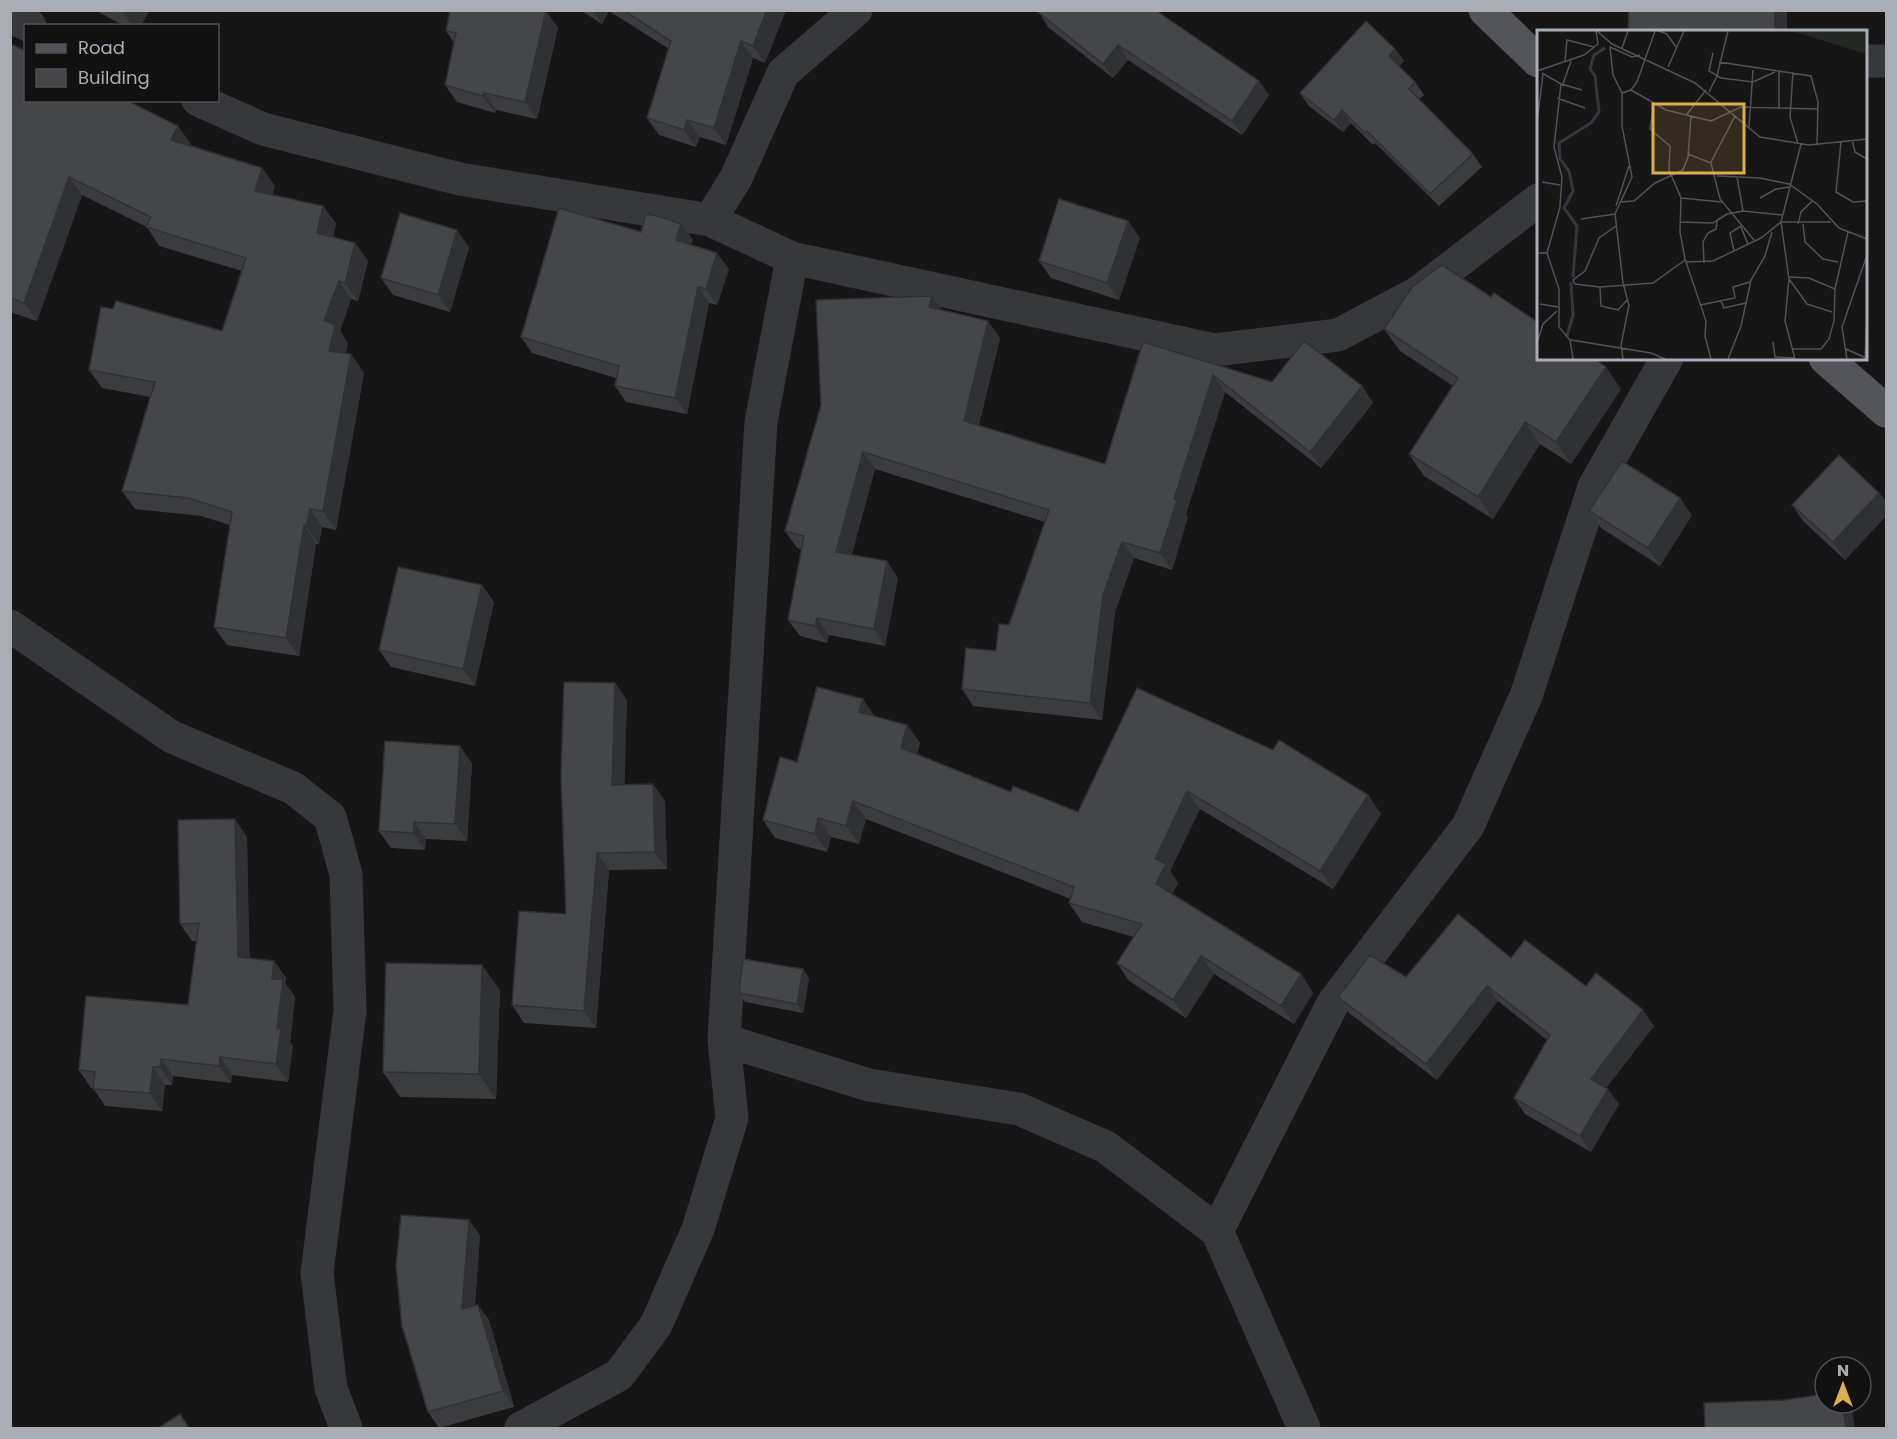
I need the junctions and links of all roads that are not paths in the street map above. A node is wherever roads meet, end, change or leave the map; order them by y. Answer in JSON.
{"nodes":[{"id":1,"x":856,"y":10,"type":"edge"},
{"id":2,"x":1485,"y":10,"type":"edge"},
{"id":3,"x":1537,"y":59,"type":"edge"},
{"id":4,"x":1867,"y":61,"type":"edge"},
{"id":5,"x":1887,"y":61,"type":"edge"},
{"id":6,"x":202,"y":102,"type":"edge"},
{"id":7,"x":1537,"y":202,"type":"edge"},
{"id":8,"x":710,"y":220,"type":"junction"},
{"id":9,"x":792,"y":258,"type":"junction"},
{"id":10,"x":1666,"y":360,"type":"edge"},
{"id":11,"x":1827,"y":360,"type":"edge"},
{"id":12,"x":1887,"y":411,"type":"edge"},
{"id":13,"x":10,"y":626,"type":"edge"},
{"id":14,"x":724,"y":1040,"type":"junction"},
{"id":15,"x":1217,"y":1231,"type":"junction"},
{"id":16,"x":346,"y":1428,"type":"edge"},
{"id":17,"x":521,"y":1428,"type":"edge"},
{"id":18,"x":1304,"y":1428,"type":"edge"}],
"edges":[{"from":1,"to":8,"type":"street"},
{"from":2,"to":3,"type":"main road"},
{"from":4,"to":5,"type":"street"},
{"from":6,"to":8,"type":"street"},
{"from":7,"to":9,"type":"street"},
{"from":8,"to":9,"type":"street"},
{"from":9,"to":14,"type":"street"},
{"from":10,"to":15,"type":"street"},
{"from":11,"to":12,"type":"main road"},
{"from":13,"to":16,"type":"street"},
{"from":14,"to":15,"type":"street"},
{"from":14,"to":17,"type":"street"},
{"from":15,"to":18,"type":"street"}]}
